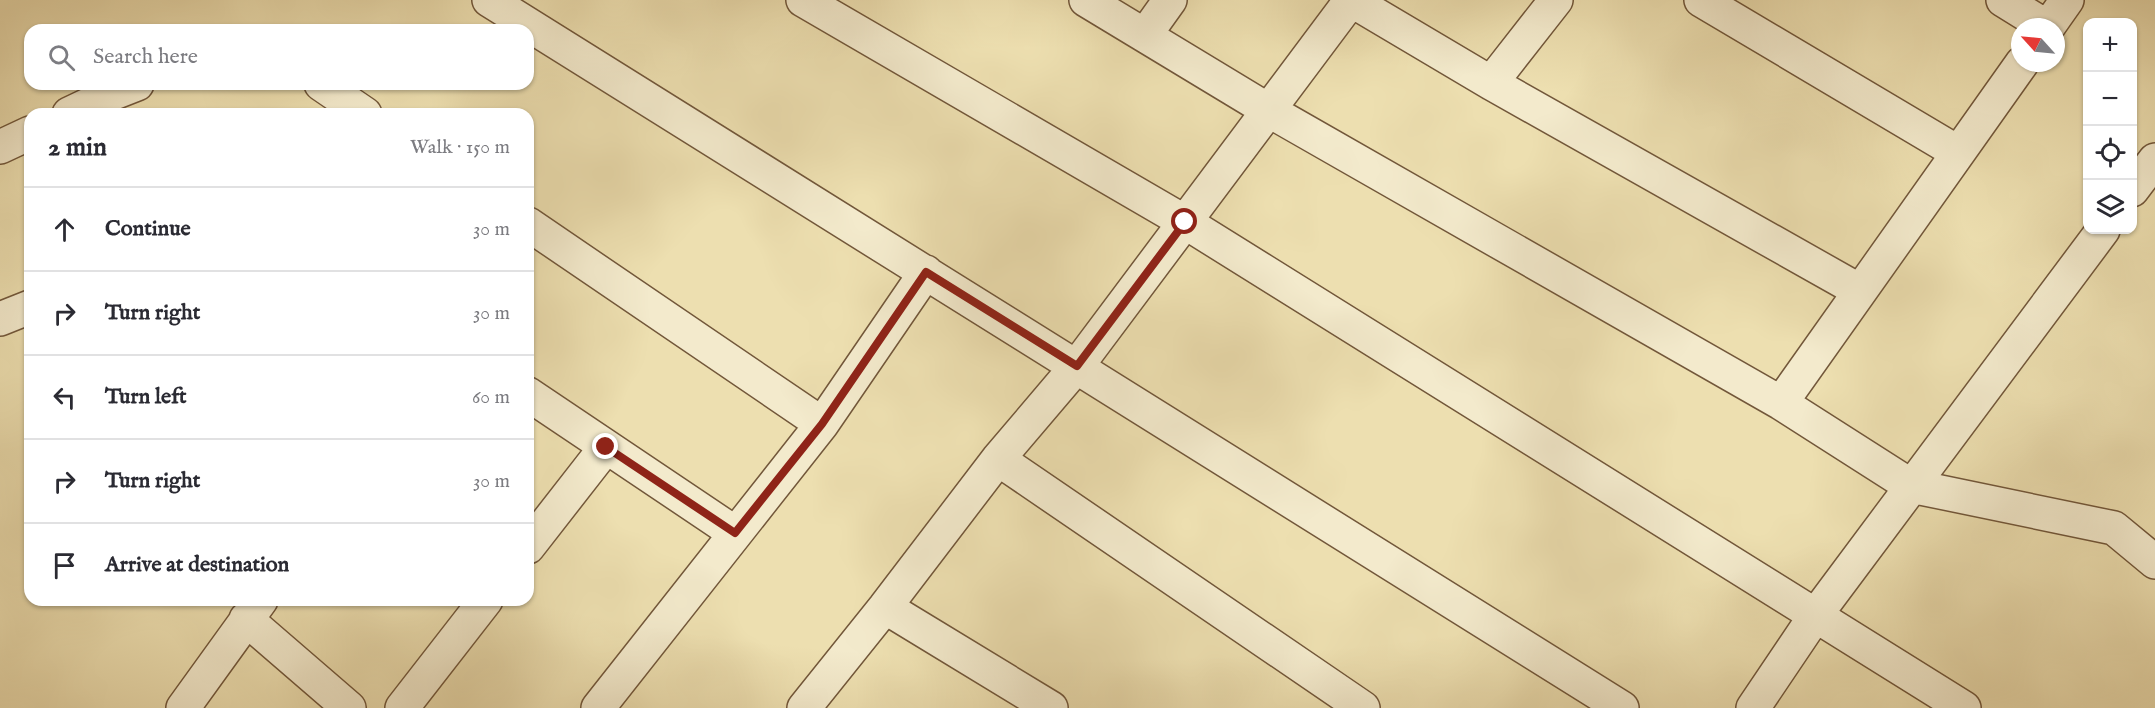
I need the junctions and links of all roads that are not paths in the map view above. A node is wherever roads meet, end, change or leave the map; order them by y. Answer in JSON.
{"nodes":[{"id":1,"x":489,"y":0,"type":"edge"},
{"id":2,"x":803,"y":0,"type":"edge"},
{"id":3,"x":1086,"y":0,"type":"edge"},
{"id":4,"x":1170,"y":0,"type":"edge"},
{"id":5,"x":1351,"y":0,"type":"edge"},
{"id":6,"x":1556,"y":0,"type":"edge"},
{"id":7,"x":1701,"y":0,"type":"edge"},
{"id":8,"x":2003,"y":0,"type":"edge"},
{"id":9,"x":2067,"y":0,"type":"edge"},
{"id":10,"x":2033,"y":18,"type":"edge"},
{"id":11,"x":2054,"y":18,"type":"edge"},
{"id":12,"x":528,"y":24,"type":"edge"},
{"id":13,"x":534,"y":28,"type":"edge"},
{"id":14,"x":1145,"y":34,"type":"junction"},
{"id":15,"x":2015,"y":72,"type":"edge"},
{"id":16,"x":1491,"y":83,"type":"junction"},
{"id":17,"x":330,"y":90,"type":"edge"},
{"id":18,"x":126,"y":98,"type":"edge"},
{"id":19,"x":90,"y":108,"type":"edge"},
{"id":20,"x":356,"y":108,"type":"edge"},
{"id":21,"x":1268,"y":110,"type":"junction"},
{"id":22,"x":24,"y":136,"type":"edge"},
{"id":23,"x":0,"y":147,"type":"edge"},
{"id":24,"x":1957,"y":152,"type":"junction"},
{"id":25,"x":2155,"y":160,"type":"edge"},
{"id":26,"x":2137,"y":185,"type":"edge"},
{"id":27,"x":1185,"y":222,"type":"junction"},
{"id":28,"x":534,"y":228,"type":"edge"},
{"id":29,"x":2100,"y":234,"type":"edge"},
{"id":30,"x":926,"y":272,"type":"junction"},
{"id":31,"x":1860,"y":291,"type":"junction"},
{"id":32,"x":24,"y":310,"type":"edge"},
{"id":33,"x":0,"y":319,"type":"edge"},
{"id":34,"x":1077,"y":366,"type":"junction"},
{"id":35,"x":534,"y":398,"type":"edge"},
{"id":36,"x":1781,"y":403,"type":"junction"},
{"id":37,"x":822,"y":424,"type":"junction"},
{"id":38,"x":606,"y":447,"type":"junction"},
{"id":39,"x":998,"y":459,"type":"junction"},
{"id":40,"x":1911,"y":486,"type":"junction"},
{"id":41,"x":735,"y":533,"type":"junction"},
{"id":42,"x":534,"y":539,"type":"edge"},
{"id":43,"x":2155,"y":561,"type":"edge"},
{"id":44,"x":481,"y":606,"type":"edge"},
{"id":45,"x":885,"y":607,"type":"junction"},
{"id":46,"x":254,"y":610,"type":"edge"},
{"id":47,"x":1815,"y":615,"type":"junction"},
{"id":48,"x":183,"y":708,"type":"edge"},
{"id":49,"x":349,"y":708,"type":"edge"},
{"id":50,"x":402,"y":708,"type":"edge"},
{"id":51,"x":598,"y":708,"type":"edge"},
{"id":52,"x":804,"y":708,"type":"edge"},
{"id":53,"x":1051,"y":708,"type":"edge"},
{"id":54,"x":1363,"y":708,"type":"edge"},
{"id":55,"x":1622,"y":708,"type":"edge"},
{"id":56,"x":1753,"y":708,"type":"edge"},
{"id":57,"x":1964,"y":708,"type":"edge"}],
"edges":[{"from":1,"to":12,"type":"street"},
{"from":2,"to":27,"type":"street"},
{"from":3,"to":14,"type":"street"},
{"from":4,"to":14,"type":"street"},
{"from":5,"to":16,"type":"street"},
{"from":5,"to":21,"type":"street"},
{"from":6,"to":16,"type":"street"},
{"from":7,"to":24,"type":"street"},
{"from":8,"to":10,"type":"street"},
{"from":9,"to":11,"type":"street"},
{"from":13,"to":30,"type":"street"},
{"from":14,"to":21,"type":"street"},
{"from":15,"to":24,"type":"street"},
{"from":16,"to":31,"type":"street"},
{"from":17,"to":20,"type":"street"},
{"from":18,"to":19,"type":"street"},
{"from":21,"to":27,"type":"street"},
{"from":21,"to":36,"type":"street"},
{"from":22,"to":23,"type":"street"},
{"from":24,"to":31,"type":"street"},
{"from":25,"to":26,"type":"street"},
{"from":27,"to":34,"type":"street"},
{"from":27,"to":47,"type":"street"},
{"from":28,"to":37,"type":"street"},
{"from":29,"to":40,"type":"street"},
{"from":30,"to":34,"type":"street"},
{"from":30,"to":37,"type":"street"},
{"from":31,"to":36,"type":"street"},
{"from":32,"to":33,"type":"street"},
{"from":34,"to":39,"type":"street"},
{"from":34,"to":55,"type":"street"},
{"from":35,"to":38,"type":"street"},
{"from":36,"to":40,"type":"street"},
{"from":37,"to":41,"type":"street"},
{"from":38,"to":41,"type":"street"},
{"from":38,"to":42,"type":"street"},
{"from":39,"to":45,"type":"street"},
{"from":39,"to":54,"type":"street"},
{"from":40,"to":43,"type":"street"},
{"from":40,"to":47,"type":"street"},
{"from":41,"to":51,"type":"street"},
{"from":44,"to":50,"type":"street"},
{"from":45,"to":52,"type":"street"},
{"from":45,"to":53,"type":"street"},
{"from":46,"to":48,"type":"street"},
{"from":46,"to":49,"type":"street"},
{"from":47,"to":56,"type":"street"},
{"from":47,"to":57,"type":"street"}]}
